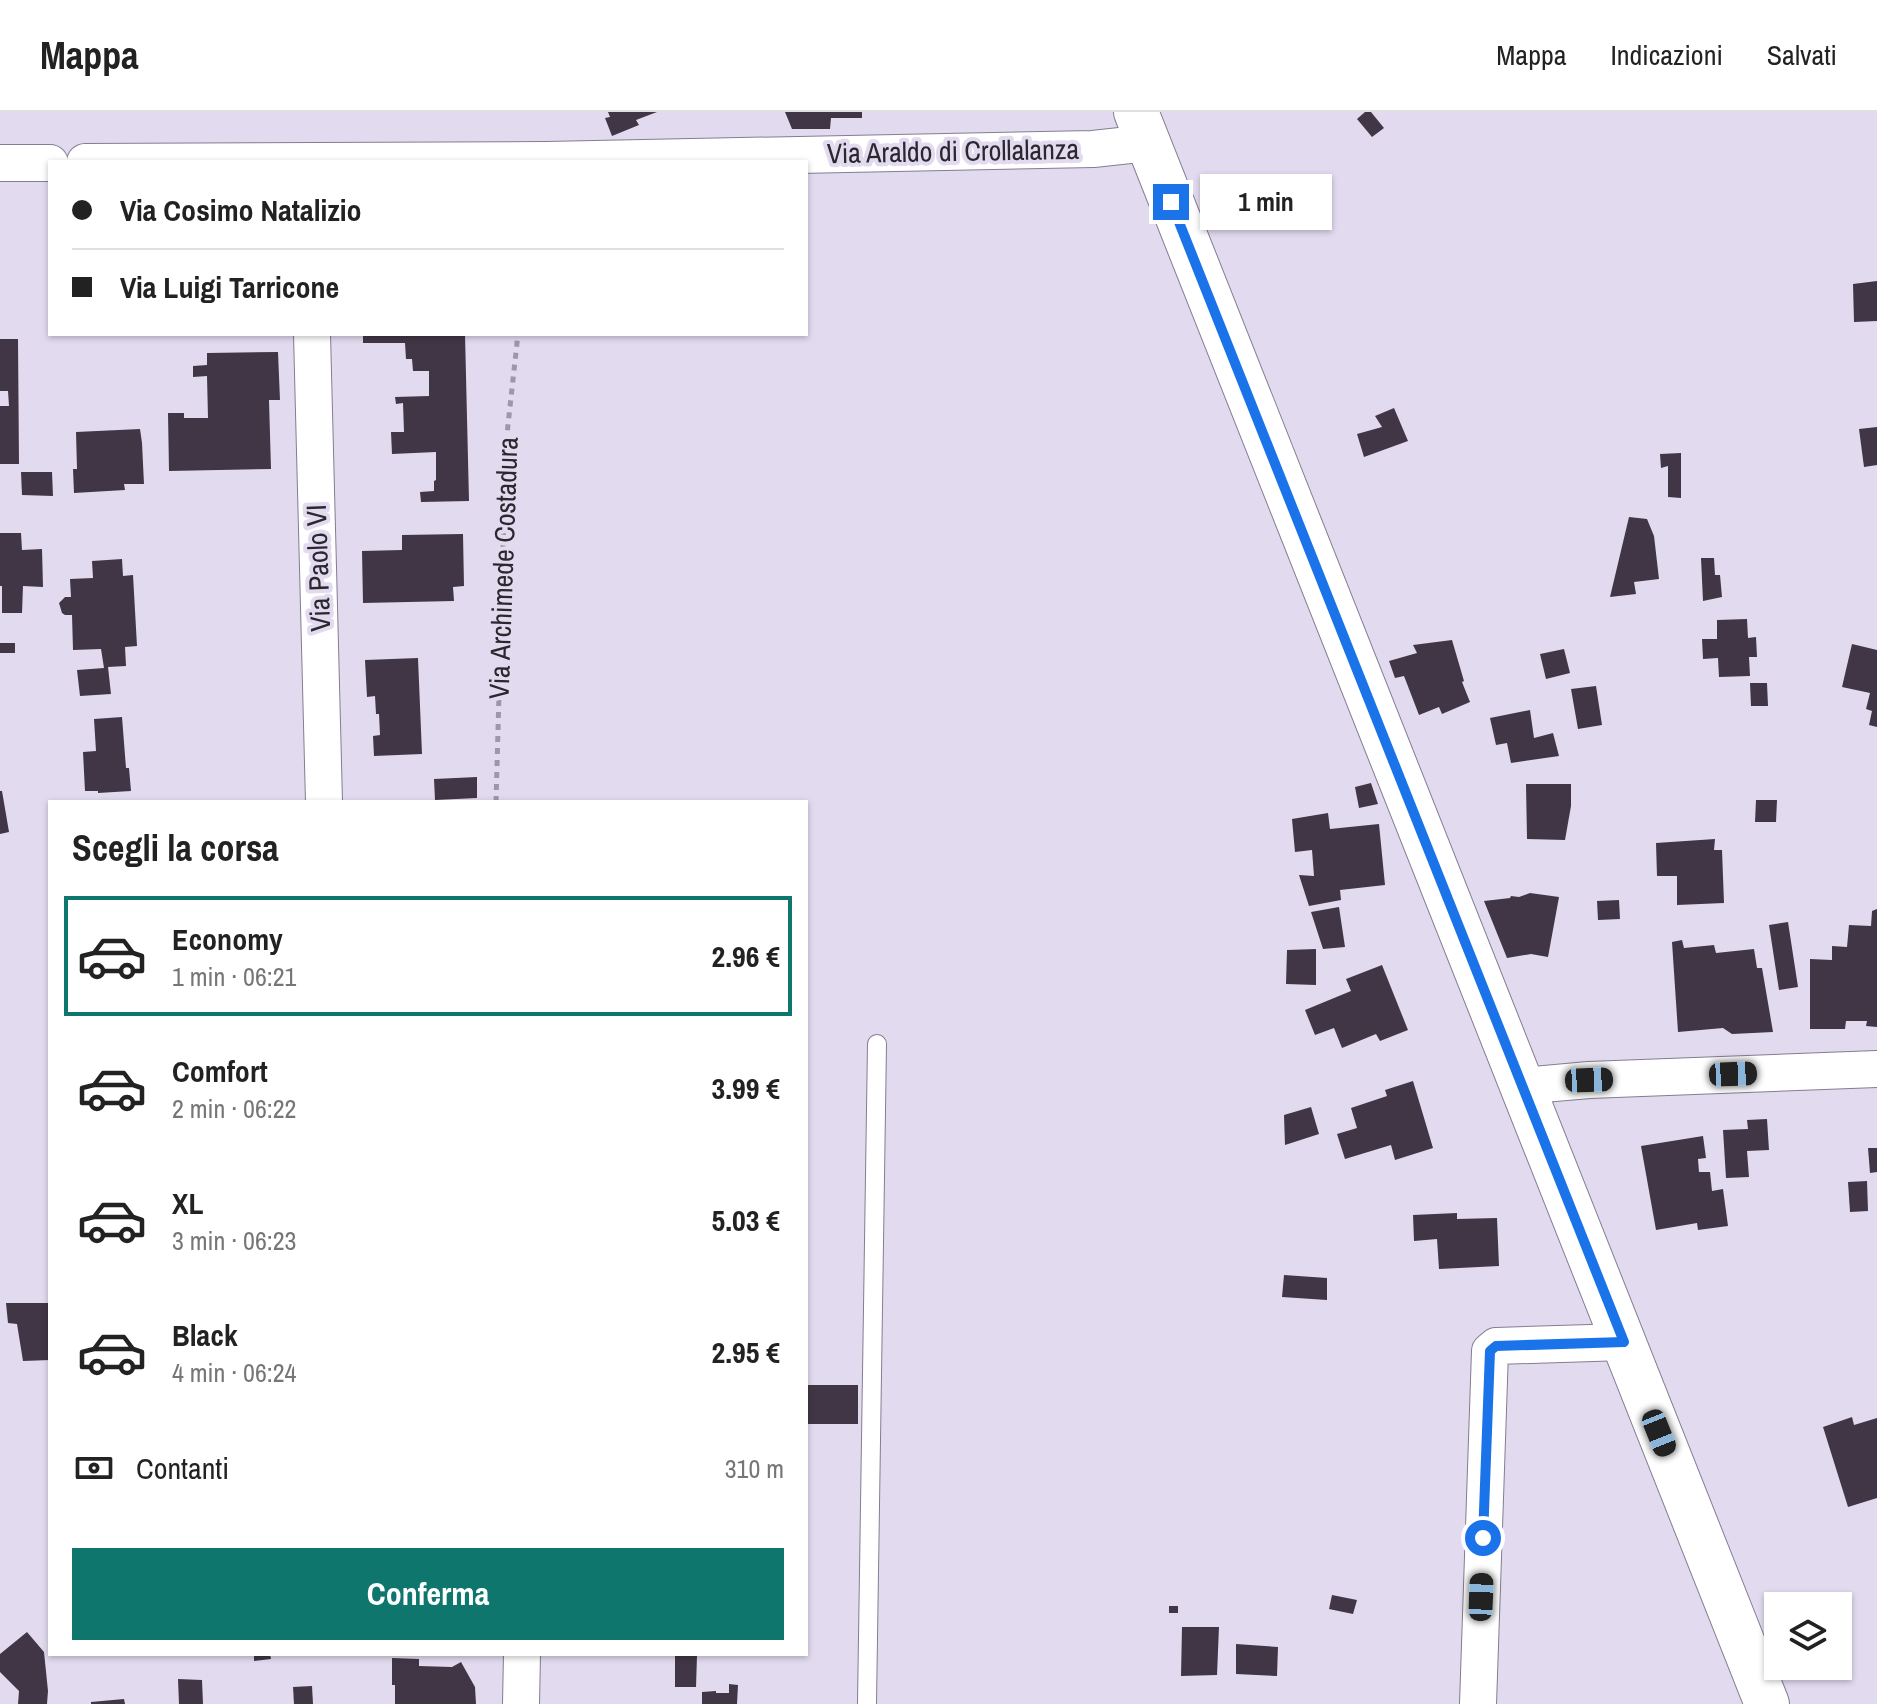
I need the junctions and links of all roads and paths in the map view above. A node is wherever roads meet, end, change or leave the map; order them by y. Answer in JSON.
{"nodes":[{"id":1,"x":1142,"y":128,"type":"edge"},
{"id":2,"x":442,"y":160,"type":"edge"},
{"id":3,"x":0,"y":163,"type":"edge"},
{"id":4,"x":48,"y":163,"type":"edge"},
{"id":5,"x":312,"y":336,"type":"edge"},
{"id":6,"x":518,"y":336,"type":"edge"},
{"id":7,"x":324,"y":800,"type":"edge"},
{"id":8,"x":496,"y":800,"type":"edge"},
{"id":9,"x":877,"y":1044,"type":"dead end"},
{"id":10,"x":1877,"y":1069,"type":"edge"},
{"id":11,"x":1521,"y":1086,"type":"junction"},
{"id":12,"x":1624,"y":1342,"type":"junction"},
{"id":13,"x":522,"y":1656,"type":"edge"},
{"id":14,"x":521,"y":1704,"type":"edge"},
{"id":15,"x":867,"y":1704,"type":"edge"},
{"id":16,"x":1478,"y":1704,"type":"edge"},
{"id":17,"x":1767,"y":1704,"type":"edge"}],
"edges":[{"from":1,"to":2,"type":"street","name":"Via Araldo di Crollalanza"},
{"from":1,"to":11,"type":"main road"},
{"from":3,"to":4,"type":"street"},
{"from":5,"to":7,"type":"street","name":"Via Paolo VI"},
{"from":6,"to":8,"type":"path","name":"Via Archimede Costadura"},
{"from":9,"to":15,"type":"lane"},
{"from":10,"to":11,"type":"street"},
{"from":11,"to":12,"type":"main road"},
{"from":12,"to":16,"type":"street"},
{"from":12,"to":17,"type":"main road"},
{"from":13,"to":14,"type":"street"}]}
